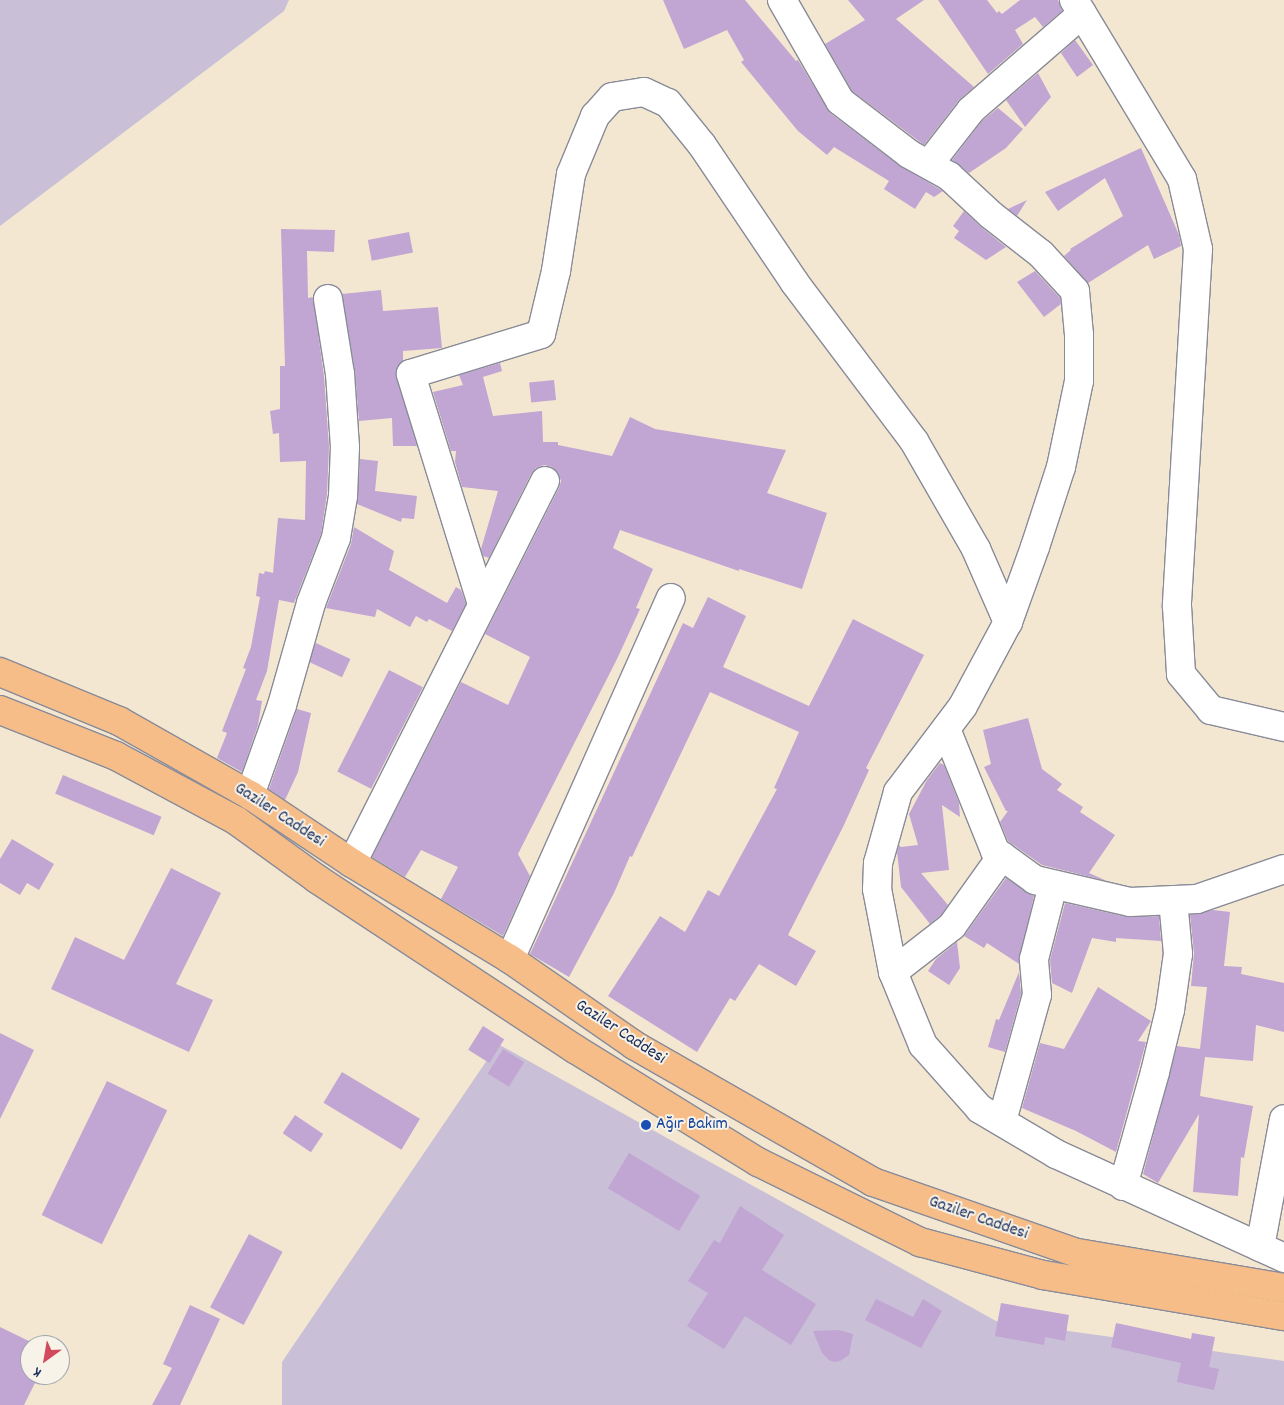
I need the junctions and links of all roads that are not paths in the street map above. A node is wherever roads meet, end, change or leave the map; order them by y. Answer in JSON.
{"nodes":[{"id":1,"x":782,"y":0,"type":"edge"},
{"id":2,"x":1078,"y":7,"type":"edge"},
{"id":3,"x":929,"y":164,"type":"junction"},
{"id":4,"x":328,"y":299,"type":"dead end"},
{"id":5,"x":545,"y":481,"type":"dead end"},
{"id":6,"x":671,"y":598,"type":"dead end"},
{"id":7,"x":482,"y":604,"type":"junction"},
{"id":8,"x":1008,"y":622,"type":"junction"},
{"id":9,"x":0,"y":672,"type":"edge"},
{"id":10,"x":0,"y":710,"type":"edge"},
{"id":11,"x":1284,"y":727,"type":"edge"},
{"id":12,"x":946,"y":728,"type":"junction"},
{"id":13,"x":250,"y":795,"type":"junction"},
{"id":14,"x":1002,"y":856,"type":"junction"},
{"id":15,"x":352,"y":863,"type":"junction"},
{"id":16,"x":1284,"y":869,"type":"edge"},
{"id":17,"x":1053,"y":885,"type":"junction"},
{"id":18,"x":1173,"y":900,"type":"junction"},
{"id":19,"x":510,"y":959,"type":"junction"},
{"id":20,"x":893,"y":972,"type":"junction"},
{"id":21,"x":1284,"y":1119,"type":"edge"},
{"id":22,"x":1002,"y":1121,"type":"junction"},
{"id":23,"x":1123,"y":1186,"type":"junction"},
{"id":24,"x":1260,"y":1247,"type":"junction"},
{"id":25,"x":1284,"y":1258,"type":"edge"},
{"id":26,"x":1284,"y":1288,"type":"edge"},
{"id":27,"x":1284,"y":1316,"type":"edge"}],
"edges":[{"from":1,"to":3,"type":"street"},
{"from":2,"to":3,"type":"street"},
{"from":2,"to":11,"type":"street"},
{"from":3,"to":8,"type":"street"},
{"from":4,"to":13,"type":"street"},
{"from":5,"to":7,"type":"street"},
{"from":6,"to":19,"type":"street"},
{"from":7,"to":8,"type":"street"},
{"from":7,"to":15,"type":"street"},
{"from":8,"to":12,"type":"street"},
{"from":9,"to":13,"type":"main road","name":"Gaziler Caddesi"},
{"from":10,"to":27,"type":"main road","name":"Gaziler Caddesi"},
{"from":12,"to":14,"type":"street"},
{"from":12,"to":20,"type":"street"},
{"from":13,"to":15,"type":"main road","name":"Gaziler Caddesi"},
{"from":14,"to":17,"type":"street"},
{"from":14,"to":20,"type":"street"},
{"from":15,"to":19,"type":"main road","name":"Gaziler Caddesi"},
{"from":16,"to":18,"type":"street"},
{"from":17,"to":18,"type":"street"},
{"from":17,"to":22,"type":"street"},
{"from":18,"to":23,"type":"street"},
{"from":19,"to":26,"type":"main road","name":"Gaziler Caddesi"},
{"from":20,"to":22,"type":"street"},
{"from":21,"to":24,"type":"street"},
{"from":22,"to":23,"type":"street"},
{"from":23,"to":24,"type":"street"},
{"from":24,"to":25,"type":"street"}]}
